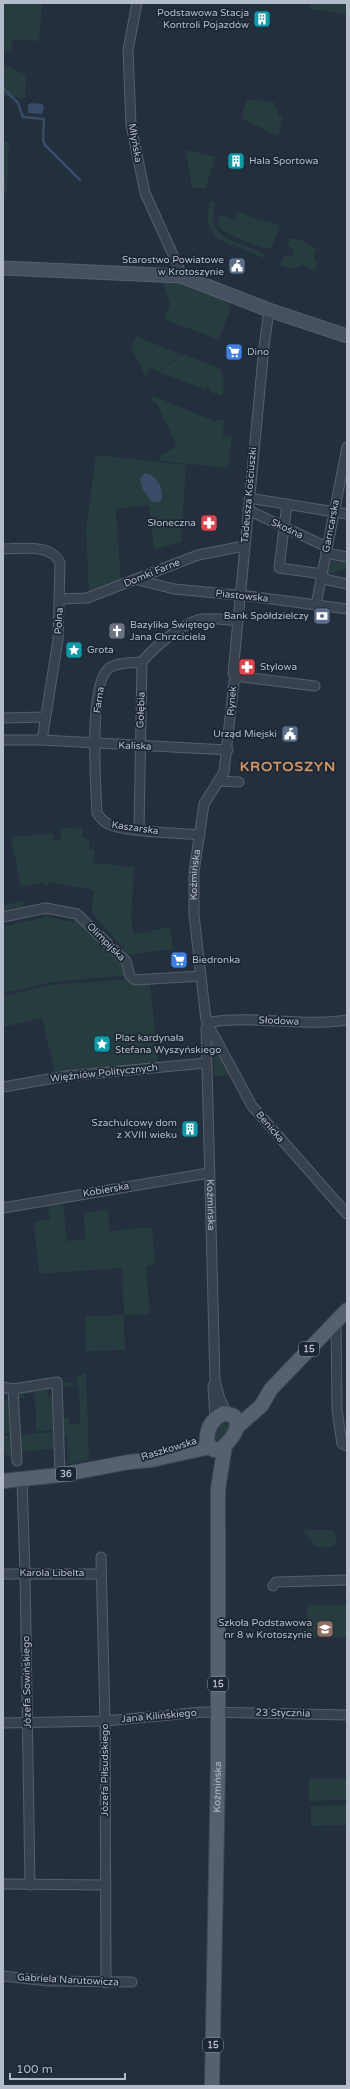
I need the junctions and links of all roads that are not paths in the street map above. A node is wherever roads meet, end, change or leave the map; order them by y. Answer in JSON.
{"nodes":[{"id":1,"x":137,"y":3,"type":"edge"},
{"id":2,"x":3,"y":268,"type":"edge"},
{"id":3,"x":181,"y":276,"type":"junction"},
{"id":4,"x":269,"y":310,"type":"junction"},
{"id":5,"x":347,"y":336,"type":"edge"},
{"id":6,"x":347,"y":447,"type":"edge"},
{"id":7,"x":249,"y":498,"type":"junction"},
{"id":8,"x":287,"y":504,"type":"junction"},
{"id":9,"x":248,"y":510,"type":"junction"},
{"id":10,"x":334,"y":511,"type":"junction"},
{"id":11,"x":347,"y":514,"type":"edge"},
{"id":12,"x":284,"y":528,"type":"junction"},
{"id":13,"x":244,"y":546,"type":"junction"},
{"id":14,"x":3,"y":549,"type":"edge"},
{"id":15,"x":327,"y":550,"type":"junction"},
{"id":16,"x":347,"y":557,"type":"edge"},
{"id":17,"x":321,"y":576,"type":"junction"},
{"id":18,"x":138,"y":580,"type":"junction"},
{"id":19,"x":347,"y":584,"type":"edge"},
{"id":20,"x":240,"y":596,"type":"junction"},
{"id":21,"x":60,"y":599,"type":"junction"},
{"id":22,"x":316,"y":605,"type":"junction"},
{"id":23,"x":347,"y":609,"type":"edge"},
{"id":24,"x":238,"y":621,"type":"junction"},
{"id":25,"x":142,"y":662,"type":"junction"},
{"id":26,"x":237,"y":678,"type":"junction"},
{"id":27,"x":315,"y":686,"type":"dead end"},
{"id":28,"x":45,"y":717,"type":"junction"},
{"id":29,"x":3,"y":718,"type":"edge"},
{"id":30,"x":3,"y":740,"type":"edge"},
{"id":31,"x":42,"y":740,"type":"junction"},
{"id":32,"x":94,"y":744,"type":"junction"},
{"id":33,"x":140,"y":746,"type":"junction"},
{"id":34,"x":228,"y":750,"type":"junction"},
{"id":35,"x":218,"y":781,"type":"junction"},
{"id":36,"x":239,"y":782,"type":"dead end"},
{"id":37,"x":139,"y":830,"type":"junction"},
{"id":38,"x":200,"y":834,"type":"junction"},
{"id":39,"x":3,"y":917,"type":"edge"},
{"id":40,"x":200,"y":973,"type":"junction"},
{"id":41,"x":347,"y":1020,"type":"edge"},
{"id":42,"x":208,"y":1025,"type":"junction"},
{"id":43,"x":206,"y":1063,"type":"junction"},
{"id":44,"x":3,"y":1087,"type":"edge"},
{"id":45,"x":209,"y":1173,"type":"junction"},
{"id":46,"x":3,"y":1208,"type":"edge"},
{"id":47,"x":347,"y":1214,"type":"edge"},
{"id":48,"x":347,"y":1310,"type":"edge"},
{"id":49,"x":336,"y":1321,"type":"junction"},
{"id":50,"x":215,"y":1381,"type":"junction"},
{"id":51,"x":3,"y":1386,"type":"edge"},
{"id":52,"x":13,"y":1389,"type":"junction"},
{"id":53,"x":228,"y":1418,"type":"junction"},
{"id":54,"x":209,"y":1444,"type":"junction"},
{"id":55,"x":225,"y":1445,"type":"junction"},
{"id":56,"x":347,"y":1446,"type":"edge"},
{"id":57,"x":17,"y":1461,"type":"dead end"},
{"id":58,"x":60,"y":1475,"type":"junction"},
{"id":59,"x":22,"y":1480,"type":"junction"},
{"id":60,"x":3,"y":1481,"type":"edge"},
{"id":61,"x":218,"y":1489,"type":"junction"},
{"id":62,"x":101,"y":1557,"type":"dead end"},
{"id":63,"x":25,"y":1573,"type":"junction"},
{"id":64,"x":3,"y":1574,"type":"edge"},
{"id":65,"x":101,"y":1574,"type":"junction"},
{"id":66,"x":347,"y":1580,"type":"edge"},
{"id":67,"x":273,"y":1586,"type":"dead end"},
{"id":68,"x":218,"y":1711,"type":"junction"},
{"id":69,"x":347,"y":1715,"type":"edge"},
{"id":70,"x":105,"y":1721,"type":"junction"},
{"id":71,"x":3,"y":1723,"type":"edge"},
{"id":72,"x":27,"y":1724,"type":"junction"},
{"id":73,"x":3,"y":1884,"type":"edge"},
{"id":74,"x":30,"y":1885,"type":"junction"},
{"id":75,"x":106,"y":1885,"type":"junction"},
{"id":76,"x":3,"y":1976,"type":"edge"},
{"id":77,"x":132,"y":1982,"type":"dead end"},
{"id":78,"x":106,"y":1983,"type":"junction"},
{"id":79,"x":212,"y":2086,"type":"edge"}],
"edges":[{"from":1,"to":3,"type":"street","name":"Młyńska"},
{"from":2,"to":3,"type":"street"},
{"from":3,"to":4,"type":"street"},
{"from":4,"to":5,"type":"street"},
{"from":4,"to":7,"type":"street","name":"Tadeusza Kościuszki"},
{"from":6,"to":10,"type":"street","name":"Garncarska"},
{"from":7,"to":8,"type":"street"},
{"from":7,"to":9,"type":"street","name":"Tadeusza Kościuszki"},
{"from":8,"to":10,"type":"street"},
{"from":8,"to":12,"type":"street"},
{"from":9,"to":12,"type":"street","name":"Skośna"},
{"from":9,"to":13,"type":"street","name":"Tadeusza Kościuszki"},
{"from":10,"to":11,"type":"street"},
{"from":10,"to":15,"type":"street","name":"Garncarska"},
{"from":12,"to":15,"type":"street","name":"Skośna"},
{"from":12,"to":17,"type":"street"},
{"from":13,"to":18,"type":"street","name":"Domki Farne"},
{"from":13,"to":20,"type":"street","name":"Tadeusza Kościuszki"},
{"from":14,"to":21,"type":"street","name":"Polna"},
{"from":15,"to":16,"type":"street","name":"Skośna"},
{"from":15,"to":17,"type":"street","name":"Garncarska"},
{"from":17,"to":19,"type":"street"},
{"from":17,"to":22,"type":"street","name":"Garncarska"},
{"from":18,"to":20,"type":"street","name":"Piastowska"},
{"from":18,"to":21,"type":"street","name":"Domki Farne"},
{"from":20,"to":22,"type":"street","name":"Piastowska"},
{"from":20,"to":24,"type":"street","name":"Tadeusza Kościuszki"},
{"from":21,"to":28,"type":"street","name":"Polna"},
{"from":22,"to":23,"type":"street","name":"Piastowska"},
{"from":24,"to":25,"type":"street"},
{"from":24,"to":26,"type":"street","name":"Tadeusza Kościuszki"},
{"from":25,"to":32,"type":"street","name":"Farna"},
{"from":25,"to":33,"type":"street","name":"Gołębia"},
{"from":26,"to":27,"type":"street","name":"Rynek"},
{"from":26,"to":34,"type":"street","name":"Rynek"},
{"from":28,"to":29,"type":"street"},
{"from":28,"to":31,"type":"street","name":"Polna"},
{"from":30,"to":31,"type":"street","name":"Kaliska"},
{"from":31,"to":32,"type":"street","name":"Kaliska"},
{"from":32,"to":33,"type":"street","name":"Kaliska"},
{"from":32,"to":37,"type":"street","name":"Kaszarska"},
{"from":33,"to":34,"type":"street","name":"Kaliska"},
{"from":33,"to":37,"type":"street","name":"Gołębia"},
{"from":34,"to":35,"type":"street","name":"Rynek"},
{"from":35,"to":36,"type":"street"},
{"from":35,"to":38,"type":"street","name":"Koźmińska"},
{"from":37,"to":38,"type":"street","name":"Kaszarska"},
{"from":38,"to":40,"type":"street","name":"Koźmińska"},
{"from":39,"to":40,"type":"street","name":"Olimpijska"},
{"from":40,"to":42,"type":"street","name":"Koźmińska"},
{"from":41,"to":42,"type":"street","name":"Słodowa"},
{"from":42,"to":43,"type":"street","name":"Koźmińska"},
{"from":42,"to":47,"type":"street","name":"Benicka"},
{"from":43,"to":44,"type":"street","name":"Więźniów Politycznych"},
{"from":43,"to":45,"type":"street","name":"Koźmińska"},
{"from":45,"to":46,"type":"street","name":"Kobierska"},
{"from":45,"to":50,"type":"street","name":"Koźmińska"},
{"from":48,"to":49,"type":"main road","number":"15"},
{"from":49,"to":53,"type":"main road","number":"15"},
{"from":49,"to":56,"type":"street"},
{"from":50,"to":53,"type":"street","name":"Koźmińska"},
{"from":50,"to":53,"type":"street","name":"Koźmińska"},
{"from":51,"to":52,"type":"street"},
{"from":52,"to":57,"type":"street"},
{"from":52,"to":58,"type":"street"},
{"from":53,"to":54,"type":"main road"},
{"from":53,"to":55,"type":"main road","number":"15"},
{"from":54,"to":55,"type":"main road","name":"Raszkowska"},
{"from":54,"to":58,"type":"main road","name":"Raszkowska","number":"36"},
{"from":54,"to":61,"type":"main road","name":"Koźmińska","number":"15"},
{"from":55,"to":61,"type":"main road","name":"Koźmińska","number":"15"},
{"from":58,"to":59,"type":"main road","name":"Raszkowska","number":"36"},
{"from":59,"to":60,"type":"main road","name":"Raszkowska","number":"36"},
{"from":59,"to":63,"type":"street","name":"Józefa Sowińskiego"},
{"from":61,"to":68,"type":"main road","name":"Koźmińska","number":"15"},
{"from":62,"to":65,"type":"street","name":"Józefa Piłsudskiego"},
{"from":63,"to":64,"type":"street","name":"Karola Libelta"},
{"from":63,"to":65,"type":"street","name":"Karola Libelta"},
{"from":63,"to":72,"type":"street","name":"Józefa Sowińskiego"},
{"from":65,"to":70,"type":"street","name":"Józefa Piłsudskiego"},
{"from":66,"to":67,"type":"street"},
{"from":68,"to":69,"type":"street","name":"23 Stycznia"},
{"from":68,"to":70,"type":"street","name":"Jana Kilińskiego"},
{"from":68,"to":79,"type":"main road","name":"Koźmińska","number":"15"},
{"from":70,"to":72,"type":"street","name":"Jana Kilińskiego"},
{"from":70,"to":75,"type":"street","name":"Józefa Piłsudskiego"},
{"from":71,"to":72,"type":"street","name":"Jana Kilińskiego"},
{"from":72,"to":74,"type":"street","name":"Józefa Sowińskiego"},
{"from":73,"to":74,"type":"street"},
{"from":74,"to":75,"type":"street"},
{"from":75,"to":78,"type":"street","name":"Józefa Piłsudskiego"},
{"from":76,"to":78,"type":"street","name":"Gabriela Narutowicza"},
{"from":77,"to":78,"type":"street","name":"Gabriela Narutowicza"}]}
